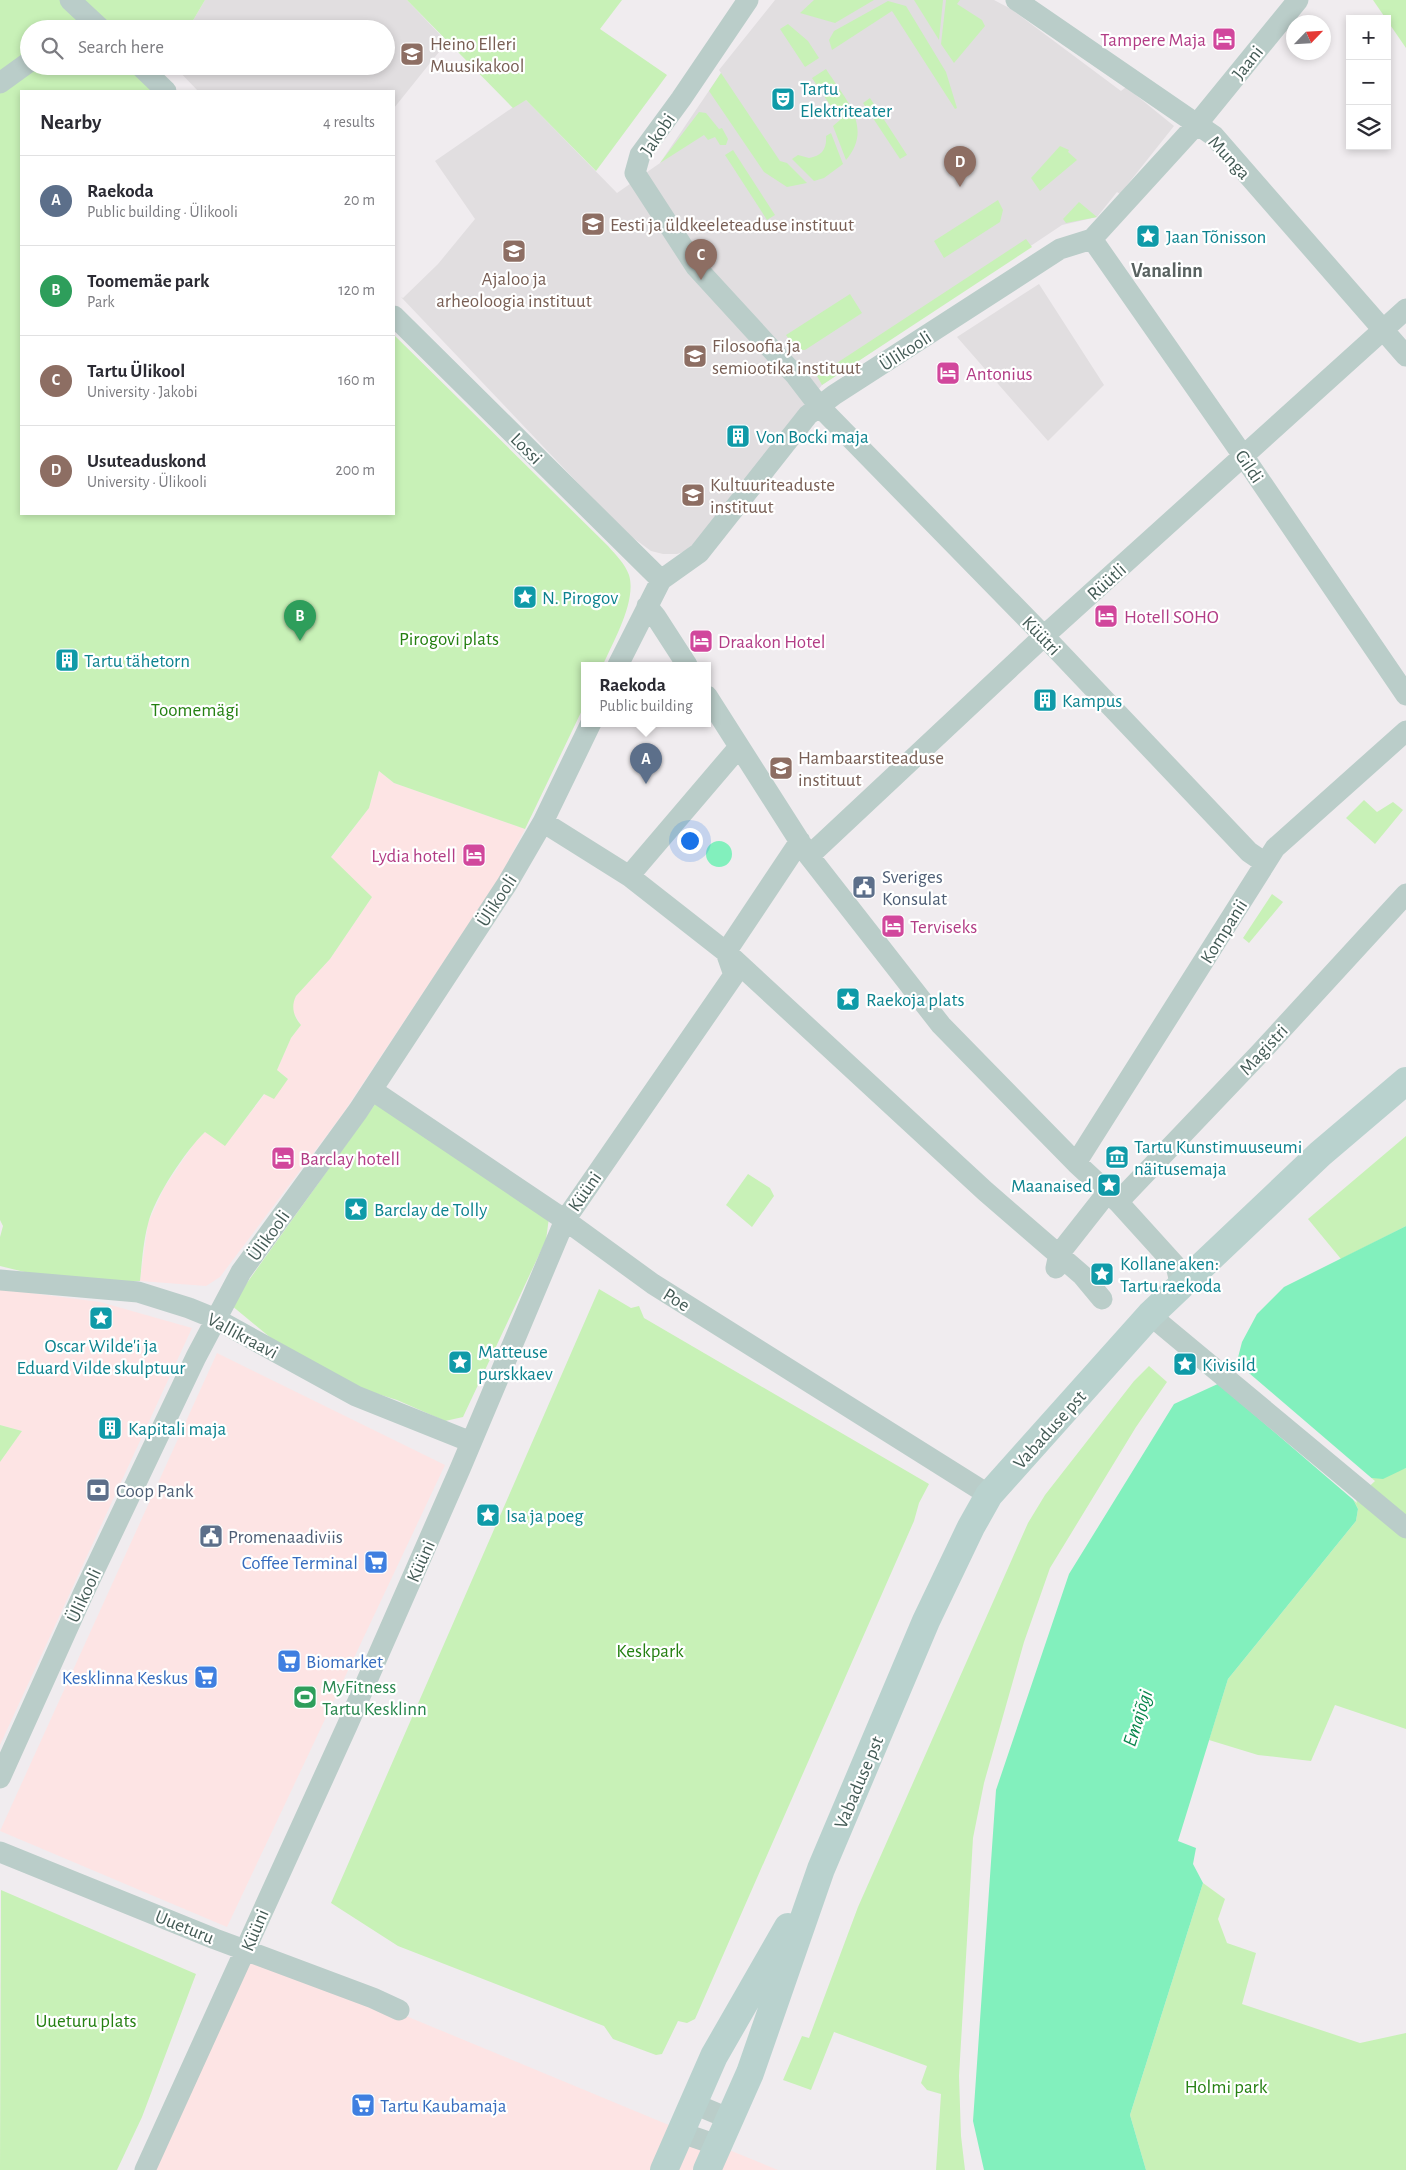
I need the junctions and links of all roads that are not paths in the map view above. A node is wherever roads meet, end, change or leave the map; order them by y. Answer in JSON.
{"nodes":[{"id":1,"x":70,"y":0,"type":"edge"},
{"id":2,"x":748,"y":0,"type":"edge"},
{"id":3,"x":1016,"y":0,"type":"edge"},
{"id":4,"x":1298,"y":0,"type":"edge"},
{"id":5,"x":84,"y":20,"type":"edge"},
{"id":6,"x":20,"y":69,"type":"edge"},
{"id":7,"x":149,"y":75,"type":"edge"},
{"id":8,"x":0,"y":83,"type":"edge"},
{"id":9,"x":165,"y":90,"type":"edge"},
{"id":10,"x":1197,"y":124,"type":"junction"},
{"id":11,"x":1092,"y":239,"type":"junction"},
{"id":12,"x":1406,"y":309,"type":"edge"},
{"id":13,"x":395,"y":317,"type":"edge"},
{"id":14,"x":1384,"y":331,"type":"junction"},
{"id":15,"x":1406,"y":356,"type":"edge"},
{"id":16,"x":820,"y":406,"type":"junction"},
{"id":17,"x":1244,"y":457,"type":"junction"},
{"id":18,"x":662,"y":580,"type":"junction"},
{"id":19,"x":647,"y":606,"type":"junction"},
{"id":20,"x":1044,"y":636,"type":"junction"},
{"id":21,"x":619,"y":662,"type":"edge"},
{"id":22,"x":685,"y":662,"type":"edge"},
{"id":23,"x":1406,"y":696,"type":"edge"},
{"id":24,"x":711,"y":702,"type":"edge"},
{"id":25,"x":589,"y":727,"type":"edge"},
{"id":26,"x":1406,"y":732,"type":"edge"},
{"id":27,"x":739,"y":747,"type":"junction"},
{"id":28,"x":543,"y":822,"type":"junction"},
{"id":29,"x":804,"y":849,"type":"junction"},
{"id":30,"x":1265,"y":863,"type":"junction"},
{"id":31,"x":629,"y":876,"type":"junction"},
{"id":32,"x":1406,"y":894,"type":"edge"},
{"id":33,"x":726,"y":952,"type":"junction"},
{"id":34,"x":1406,"y":1081,"type":"edge"},
{"id":35,"x":372,"y":1090,"type":"junction"},
{"id":36,"x":1076,"y":1163,"type":"junction"},
{"id":37,"x":1112,"y":1198,"type":"junction"},
{"id":38,"x":565,"y":1220,"type":"junction"},
{"id":39,"x":1057,"y":1263,"type":"junction"},
{"id":40,"x":0,"y":1280,"type":"edge"},
{"id":41,"x":1181,"y":1286,"type":"junction"},
{"id":42,"x":1102,"y":1299,"type":"dead end"},
{"id":43,"x":1150,"y":1315,"type":"junction"},
{"id":44,"x":216,"y":1320,"type":"junction"},
{"id":45,"x":470,"y":1442,"type":"junction"},
{"id":46,"x":990,"y":1495,"type":"junction"},
{"id":47,"x":1406,"y":1528,"type":"edge"},
{"id":48,"x":0,"y":1778,"type":"edge"},
{"id":49,"x":0,"y":1852,"type":"edge"},
{"id":50,"x":821,"y":1870,"type":"junction"},
{"id":51,"x":246,"y":1949,"type":"junction"},
{"id":52,"x":399,"y":2010,"type":"dead end"},
{"id":53,"x":692,"y":2103,"type":"junction"},
{"id":54,"x":730,"y":2119,"type":"junction"},
{"id":55,"x":679,"y":2132,"type":"junction"},
{"id":56,"x":717,"y":2145,"type":"junction"},
{"id":57,"x":146,"y":2170,"type":"edge"},
{"id":58,"x":664,"y":2170,"type":"edge"},
{"id":59,"x":708,"y":2170,"type":"edge"}],
"edges":[{"from":1,"to":5,"type":"street"},
{"from":2,"to":16,"type":"street","name":"Jakobi"},
{"from":3,"to":10,"type":"street","name":"Munga"},
{"from":4,"to":10,"type":"street","name":"Jaani"},
{"from":6,"to":8,"type":"street"},
{"from":7,"to":9,"type":"street"},
{"from":10,"to":11,"type":"street"},
{"from":10,"to":14,"type":"street","name":"Munga"},
{"from":11,"to":16,"type":"street","name":"Ülikooli"},
{"from":11,"to":17,"type":"street","name":"Gildi"},
{"from":12,"to":14,"type":"street","name":"Rüütli"},
{"from":13,"to":18,"type":"street","name":"Lossi"},
{"from":14,"to":15,"type":"street","name":"Munga"},
{"from":14,"to":17,"type":"street","name":"Rüütli"},
{"from":16,"to":18,"type":"street","name":"Ülikooli"},
{"from":16,"to":20,"type":"street","name":"Küütri"},
{"from":17,"to":20,"type":"street","name":"Rüütli"},
{"from":17,"to":23,"type":"street","name":"Gildi"},
{"from":18,"to":19,"type":"street","name":"Ülikooli"},
{"from":19,"to":21,"type":"street","name":"Ülikooli"},
{"from":19,"to":22,"type":"street"},
{"from":20,"to":29,"type":"street","name":"Rüütli"},
{"from":20,"to":30,"type":"street","name":"Küütri"},
{"from":24,"to":27,"type":"street"},
{"from":25,"to":28,"type":"street","name":"Ülikooli"},
{"from":26,"to":30,"type":"street","name":"Kompanii"},
{"from":27,"to":29,"type":"street"},
{"from":27,"to":31,"type":"street"},
{"from":28,"to":31,"type":"street"},
{"from":28,"to":35,"type":"street","name":"Ülikooli"},
{"from":29,"to":33,"type":"street","name":"Rüütli"},
{"from":29,"to":36,"type":"street"},
{"from":30,"to":36,"type":"street","name":"Kompanii"},
{"from":31,"to":33,"type":"street"},
{"from":32,"to":37,"type":"street","name":"Magistri"},
{"from":33,"to":38,"type":"street","name":"Küüni"},
{"from":33,"to":39,"type":"street"},
{"from":34,"to":41,"type":"main road","name":"Vabaduse pst"},
{"from":35,"to":38,"type":"street","name":"Poe"},
{"from":35,"to":44,"type":"street","name":"Ülikooli"},
{"from":36,"to":37,"type":"street"},
{"from":37,"to":39,"type":"street","name":"Magistri"},
{"from":37,"to":41,"type":"street"},
{"from":38,"to":45,"type":"street","name":"Küüni"},
{"from":38,"to":46,"type":"street","name":"Poe"},
{"from":39,"to":42,"type":"street"},
{"from":40,"to":44,"type":"street","name":"Vallikraavi"},
{"from":41,"to":43,"type":"main road","name":"Vabaduse pst"},
{"from":43,"to":46,"type":"main road","name":"Vabaduse pst"},
{"from":43,"to":47,"type":"street"},
{"from":44,"to":45,"type":"street","name":"Vallikraavi"},
{"from":44,"to":48,"type":"street","name":"Ülikooli"},
{"from":45,"to":51,"type":"street","name":"Küüni"},
{"from":46,"to":50,"type":"main road","name":"Vabaduse pst"},
{"from":49,"to":51,"type":"street","name":"Uueturu"},
{"from":50,"to":53,"type":"main road","name":"Vabaduse pst"},
{"from":50,"to":54,"type":"main road","name":"Vabaduse pst"},
{"from":51,"to":52,"type":"street","name":"Uueturu"},
{"from":51,"to":57,"type":"street","name":"Küüni"},
{"from":53,"to":54,"type":"street"},
{"from":53,"to":55,"type":"main road","name":"Vabaduse pst"},
{"from":54,"to":56,"type":"main road","name":"Vabaduse pst"},
{"from":55,"to":56,"type":"street"},
{"from":55,"to":58,"type":"main road","name":"Vabaduse pst"},
{"from":56,"to":59,"type":"main road","name":"Vabaduse pst"}]}
